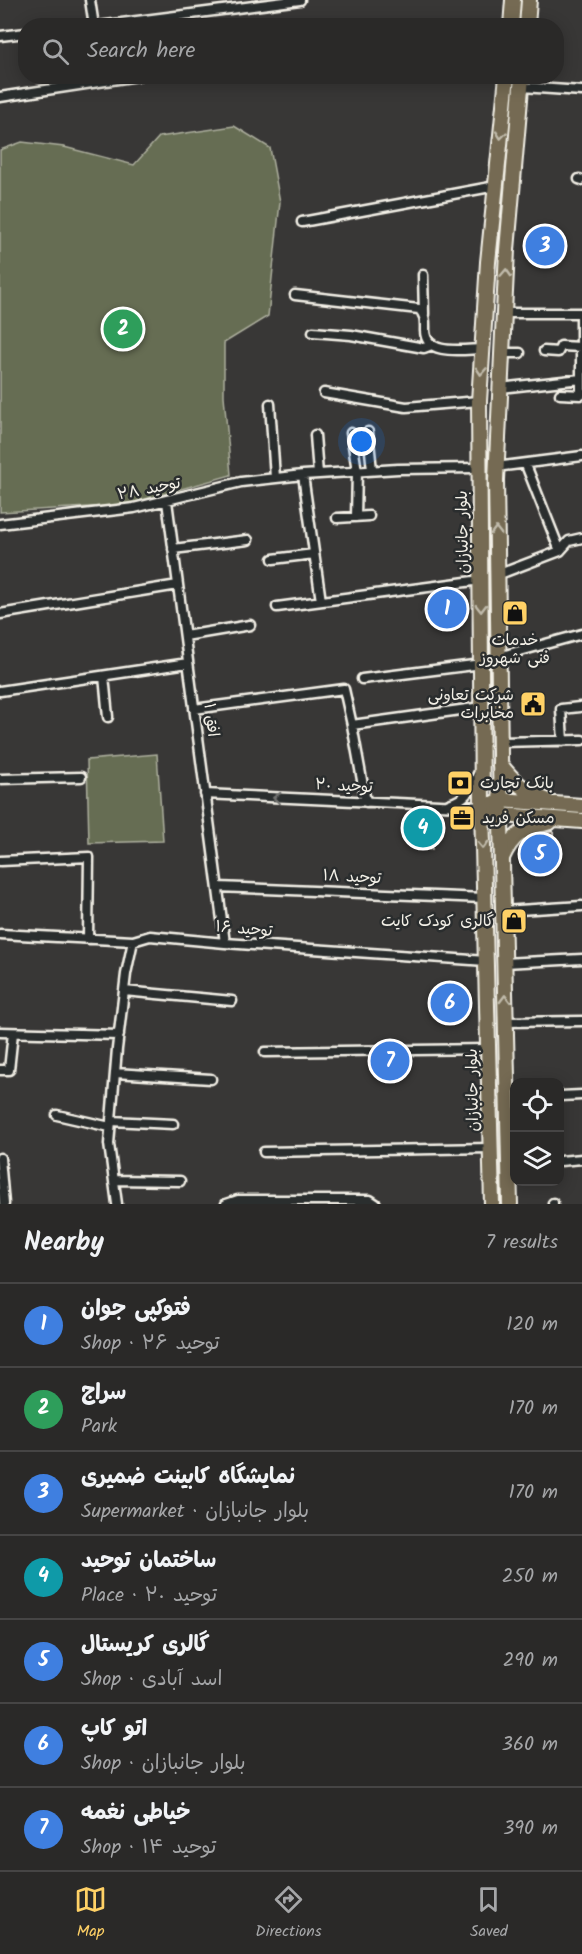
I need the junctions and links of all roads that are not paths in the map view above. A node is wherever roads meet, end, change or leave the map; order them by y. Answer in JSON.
{"nodes":[{"id":1,"x":90,"y":0,"type":"edge"},
{"id":2,"x":300,"y":0,"type":"edge"},
{"id":3,"x":513,"y":0,"type":"edge"},
{"id":4,"x":529,"y":0,"type":"edge"},
{"id":5,"x":94,"y":18,"type":"edge"},
{"id":6,"x":159,"y":18,"type":"edge"},
{"id":7,"x":512,"y":18,"type":"edge"},
{"id":8,"x":528,"y":18,"type":"edge"},
{"id":9,"x":18,"y":34,"type":"edge"},
{"id":10,"x":0,"y":36,"type":"edge"},
{"id":11,"x":76,"y":84,"type":"edge"},
{"id":12,"x":506,"y":84,"type":"edge"},
{"id":13,"x":522,"y":84,"type":"edge"},
{"id":14,"x":535,"y":84,"type":"edge"},
{"id":15,"x":582,"y":91,"type":"edge"},
{"id":16,"x":0,"y":97,"type":"edge"},
{"id":17,"x":496,"y":186,"type":"junction"},
{"id":18,"x":302,"y":222,"type":"dead end"},
{"id":19,"x":423,"y":275,"type":"dead end"},
{"id":20,"x":295,"y":295,"type":"dead end"},
{"id":21,"x":504,"y":312,"type":"junction"},
{"id":22,"x":582,"y":313,"type":"edge"},
{"id":23,"x":423,"y":314,"type":"junction"},
{"id":24,"x":313,"y":332,"type":"dead end"},
{"id":25,"x":432,"y":345,"type":"junction"},
{"id":26,"x":581,"y":347,"type":"edge"},
{"id":27,"x":483,"y":349,"type":"junction"},
{"id":28,"x":544,"y":351,"type":"dead end"},
{"id":29,"x":502,"y":353,"type":"junction"},
{"id":30,"x":520,"y":353,"type":"dead end"},
{"id":31,"x":581,"y":368,"type":"edge"},
{"id":32,"x":581,"y":379,"type":"edge"},
{"id":33,"x":500,"y":388,"type":"junction"},
{"id":34,"x":581,"y":389,"type":"edge"},
{"id":35,"x":324,"y":393,"type":"dead end"},
{"id":36,"x":560,"y":394,"type":"dead end"},
{"id":37,"x":479,"y":401,"type":"junction"},
{"id":38,"x":270,"y":404,"type":"dead end"},
{"id":39,"x":368,"y":432,"type":"dead end"},
{"id":40,"x":351,"y":433,"type":"dead end"},
{"id":41,"x":315,"y":435,"type":"dead end"},
{"id":42,"x":582,"y":456,"type":"edge"},
{"id":43,"x":526,"y":465,"type":"junction"},
{"id":44,"x":478,"y":468,"type":"junction"},
{"id":45,"x":496,"y":468,"type":"junction"},
{"id":46,"x":372,"y":470,"type":"junction"},
{"id":47,"x":357,"y":471,"type":"junction"},
{"id":48,"x":318,"y":474,"type":"junction"},
{"id":49,"x":303,"y":475,"type":"junction"},
{"id":50,"x":275,"y":478,"type":"junction"},
{"id":51,"x":167,"y":501,"type":"junction"},
{"id":52,"x":369,"y":516,"type":"dead end"},
{"id":53,"x":357,"y":517,"type":"junction"},
{"id":54,"x":337,"y":518,"type":"dead end"},
{"id":55,"x":0,"y":524,"type":"edge"},
{"id":56,"x":582,"y":538,"type":"edge"},
{"id":57,"x":248,"y":540,"type":"dead end"},
{"id":58,"x":173,"y":549,"type":"junction"},
{"id":59,"x":560,"y":551,"type":"junction"},
{"id":60,"x":314,"y":554,"type":"junction"},
{"id":61,"x":273,"y":559,"type":"dead end"},
{"id":62,"x":497,"y":575,"type":"junction"},
{"id":63,"x":481,"y":580,"type":"junction"},
{"id":64,"x":178,"y":585,"type":"junction"},
{"id":65,"x":321,"y":601,"type":"junction"},
{"id":66,"x":277,"y":607,"type":"dead end"},
{"id":67,"x":0,"y":614,"type":"edge"},
{"id":68,"x":250,"y":626,"type":"dead end"},
{"id":69,"x":582,"y":634,"type":"edge"},
{"id":70,"x":185,"y":636,"type":"junction"},
{"id":71,"x":498,"y":657,"type":"junction"},
{"id":72,"x":188,"y":663,"type":"junction"},
{"id":73,"x":482,"y":664,"type":"junction"},
{"id":74,"x":104,"y":676,"type":"junction"},
{"id":75,"x":362,"y":679,"type":"dead end"},
{"id":76,"x":0,"y":691,"type":"edge"},
{"id":77,"x":482,"y":707,"type":"junction"},
{"id":78,"x":580,"y":707,"type":"dead end"},
{"id":79,"x":194,"y":709,"type":"junction"},
{"id":80,"x":108,"y":717,"type":"dead end"},
{"id":81,"x":352,"y":725,"type":"junction"},
{"id":82,"x":582,"y":740,"type":"edge"},
{"id":83,"x":563,"y":741,"type":"junction"},
{"id":84,"x":500,"y":742,"type":"junction"},
{"id":85,"x":500,"y":764,"type":"junction"},
{"id":86,"x":482,"y":765,"type":"junction"},
{"id":87,"x":81,"y":777,"type":"dead end"},
{"id":88,"x":0,"y":779,"type":"edge"},
{"id":89,"x":205,"y":794,"type":"junction"},
{"id":90,"x":500,"y":800,"type":"junction"},
{"id":91,"x":366,"y":802,"type":"junction"},
{"id":92,"x":559,"y":805,"type":"junction"},
{"id":93,"x":442,"y":806,"type":"junction"},
{"id":94,"x":582,"y":806,"type":"edge"},
{"id":95,"x":482,"y":807,"type":"junction"},
{"id":96,"x":501,"y":815,"type":"junction"},
{"id":97,"x":558,"y":819,"type":"junction"},
{"id":98,"x":582,"y":821,"type":"edge"},
{"id":99,"x":501,"y":858,"type":"junction"},
{"id":100,"x":0,"y":861,"type":"edge"},
{"id":101,"x":218,"y":886,"type":"junction"},
{"id":102,"x":484,"y":898,"type":"junction"},
{"id":103,"x":582,"y":906,"type":"edge"},
{"id":104,"x":503,"y":911,"type":"junction"},
{"id":105,"x":0,"y":934,"type":"edge"},
{"id":106,"x":88,"y":939,"type":"junction"},
{"id":107,"x":133,"y":941,"type":"junction"},
{"id":108,"x":225,"y":943,"type":"junction"},
{"id":109,"x":582,"y":959,"type":"edge"},
{"id":110,"x":486,"y":961,"type":"junction"},
{"id":111,"x":504,"y":963,"type":"junction"},
{"id":112,"x":124,"y":991,"type":"junction"},
{"id":113,"x":232,"y":1001,"type":"dead end"},
{"id":114,"x":582,"y":1021,"type":"edge"},
{"id":115,"x":506,"y":1022,"type":"junction"},
{"id":116,"x":0,"y":1032,"type":"edge"},
{"id":117,"x":12,"y":1033,"type":"junction"},
{"id":118,"x":118,"y":1035,"type":"junction"},
{"id":119,"x":488,"y":1049,"type":"junction"},
{"id":120,"x":266,"y":1052,"type":"dead end"},
{"id":121,"x":0,"y":1070,"type":"edge"},
{"id":122,"x":115,"y":1073,"type":"junction"},
{"id":123,"x":211,"y":1078,"type":"dead end"},
{"id":124,"x":510,"y":1084,"type":"edge"},
{"id":125,"x":582,"y":1095,"type":"edge"},
{"id":126,"x":564,"y":1096,"type":"edge"},
{"id":127,"x":57,"y":1115,"type":"dead end"},
{"id":128,"x":111,"y":1124,"type":"junction"},
{"id":129,"x":173,"y":1124,"type":"dead end"},
{"id":130,"x":511,"y":1132,"type":"edge"},
{"id":131,"x":491,"y":1148,"type":"junction"},
{"id":132,"x":264,"y":1152,"type":"dead end"},
{"id":133,"x":0,"y":1158,"type":"edge"},
{"id":134,"x":582,"y":1160,"type":"edge"},
{"id":135,"x":564,"y":1161,"type":"edge"},
{"id":136,"x":114,"y":1180,"type":"junction"},
{"id":137,"x":180,"y":1181,"type":"dead end"},
{"id":138,"x":4,"y":1204,"type":"edge"},
{"id":139,"x":117,"y":1204,"type":"edge"},
{"id":140,"x":227,"y":1204,"type":"edge"},
{"id":141,"x":376,"y":1204,"type":"edge"},
{"id":142,"x":492,"y":1204,"type":"edge"},
{"id":143,"x":510,"y":1204,"type":"edge"}],
"edges":[{"from":1,"to":5,"type":"street"},
{"from":2,"to":6,"type":"street"},
{"from":3,"to":7,"type":"main road"},
{"from":4,"to":8,"type":"main road"},
{"from":9,"to":10,"type":"street"},
{"from":11,"to":16,"type":"street"},
{"from":12,"to":17,"type":"main road","name":"بلوار جانبازان","one_way":true},
{"from":21,"to":13,"type":"main road","name":"بلوار جانبازان","one_way":true},
{"from":14,"to":15,"type":"street"},
{"from":17,"to":18,"type":"street"},
{"from":17,"to":27,"type":"main road","name":"بلوار جانبازان"},
{"from":19,"to":23,"type":"street"},
{"from":20,"to":23,"type":"street"},
{"from":21,"to":22,"type":"street"},
{"from":21,"to":29,"type":"main road","name":"بلوار جانبازان"},
{"from":22,"to":26,"type":"street"},
{"from":23,"to":25,"type":"street"},
{"from":24,"to":25,"type":"street"},
{"from":25,"to":27,"type":"street"},
{"from":26,"to":28,"type":"street"},
{"from":26,"to":31,"type":"street"},
{"from":27,"to":37,"type":"main road","name":"بلوار جانبازان","one_way":true},
{"from":29,"to":30,"type":"street"},
{"from":29,"to":33,"type":"main road","name":"بلوار جانبازان"},
{"from":31,"to":32,"type":"street"},
{"from":32,"to":33,"type":"street"},
{"from":32,"to":34,"type":"street"},
{"from":33,"to":45,"type":"main road","name":"بلوار جانبازان"},
{"from":34,"to":36,"type":"street"},
{"from":35,"to":37,"type":"street"},
{"from":37,"to":44,"type":"main road","name":"بلوار جانبازان"},
{"from":38,"to":50,"type":"street"},
{"from":39,"to":46,"type":"street"},
{"from":40,"to":47,"type":"street"},
{"from":41,"to":48,"type":"street"},
{"from":42,"to":43,"type":"street"},
{"from":43,"to":45,"type":"street"},
{"from":43,"to":59,"type":"street"},
{"from":44,"to":46,"type":"street","name":"توحید ۲۸"},
{"from":44,"to":63,"type":"main road","name":"بلوار جانبازان"},
{"from":62,"to":45,"type":"main road","name":"بلوار جانبازان","one_way":true},
{"from":46,"to":47,"type":"street","name":"توحید ۲۸"},
{"from":47,"to":48,"type":"street","name":"توحید ۲۸"},
{"from":47,"to":53,"type":"street"},
{"from":48,"to":49,"type":"street","name":"توحید ۲۸"},
{"from":49,"to":50,"type":"street","name":"توحید ۲۸"},
{"from":49,"to":60,"type":"street"},
{"from":50,"to":51,"type":"street","name":"توحید ۲۸"},
{"from":51,"to":55,"type":"street","name":"توحید ۲۸"},
{"from":51,"to":58,"type":"street","name":"افق ۱"},
{"from":52,"to":53,"type":"street"},
{"from":53,"to":54,"type":"street"},
{"from":56,"to":59,"type":"street"},
{"from":57,"to":58,"type":"street"},
{"from":58,"to":64,"type":"street","name":"افق ۱"},
{"from":59,"to":62,"type":"street"},
{"from":60,"to":61,"type":"street"},
{"from":60,"to":65,"type":"street"},
{"from":62,"to":71,"type":"main road","name":"بلوار جانبازان"},
{"from":63,"to":65,"type":"street"},
{"from":63,"to":73,"type":"main road","name":"بلوار جانبازان","one_way":true},
{"from":64,"to":67,"type":"street"},
{"from":64,"to":70,"type":"street","name":"افق ۱"},
{"from":65,"to":66,"type":"street"},
{"from":68,"to":70,"type":"street"},
{"from":69,"to":71,"type":"street"},
{"from":70,"to":72,"type":"street","name":"افق ۱"},
{"from":71,"to":84,"type":"main road","name":"بلوار جانبازان"},
{"from":72,"to":74,"type":"street"},
{"from":72,"to":79,"type":"street","name":"افق ۱"},
{"from":73,"to":75,"type":"street"},
{"from":73,"to":77,"type":"main road","name":"بلوار جانبازان"},
{"from":74,"to":76,"type":"street"},
{"from":74,"to":80,"type":"street"},
{"from":77,"to":81,"type":"street"},
{"from":77,"to":86,"type":"main road","name":"بلوار جانبازان"},
{"from":78,"to":83,"type":"street"},
{"from":79,"to":81,"type":"street"},
{"from":79,"to":89,"type":"street","name":"افق ۱"},
{"from":81,"to":91,"type":"street"},
{"from":82,"to":83,"type":"street"},
{"from":83,"to":84,"type":"street"},
{"from":84,"to":85,"type":"main road","name":"بلوار جانبازان"},
{"from":85,"to":90,"type":"main road","name":"بلوار جانبازان"},
{"from":85,"to":92,"type":"main road"},
{"from":86,"to":93,"type":"street"},
{"from":86,"to":95,"type":"main road","name":"بلوار جانبازان"},
{"from":87,"to":88,"type":"street"},
{"from":91,"to":89,"type":"street","name":"توحید ۲۰","one_way":true},
{"from":89,"to":101,"type":"street","name":"افق ۱"},
{"from":90,"to":92,"type":"main road"},
{"from":90,"to":95,"type":"main road"},
{"from":90,"to":96,"type":"main road","name":"بلوار جانبازان"},
{"from":91,"to":93,"type":"street","name":"توحید ۲۰"},
{"from":92,"to":94,"type":"main road"},
{"from":93,"to":95,"type":"street","name":"توحید ۲۰"},
{"from":95,"to":96,"type":"main road"},
{"from":95,"to":102,"type":"main road","name":"بلوار جانبازان","one_way":true},
{"from":96,"to":97,"type":"main road"},
{"from":96,"to":99,"type":"main road","name":"بلوار جانبازان"},
{"from":97,"to":98,"type":"main road"},
{"from":97,"to":99,"type":"main road"},
{"from":99,"to":104,"type":"main road","name":"بلوار جانبازان"},
{"from":100,"to":106,"type":"street"},
{"from":101,"to":102,"type":"street","name":"توحید ۱۸"},
{"from":101,"to":108,"type":"street","name":"افق ۱"},
{"from":102,"to":110,"type":"main road","name":"بلوار جانبازان"},
{"from":103,"to":104,"type":"street"},
{"from":104,"to":111,"type":"main road","name":"بلوار جانبازان"},
{"from":105,"to":106,"type":"street","name":"توحید ۱۶"},
{"from":106,"to":107,"type":"street","name":"توحید ۱۶"},
{"from":107,"to":108,"type":"street","name":"توحید ۱۶"},
{"from":107,"to":112,"type":"street"},
{"from":108,"to":110,"type":"street","name":"توحید ۱۶"},
{"from":109,"to":111,"type":"street"},
{"from":110,"to":119,"type":"main road","name":"بلوار جانبازان"},
{"from":115,"to":111,"type":"main road","name":"بلوار جانبازان","one_way":true},
{"from":112,"to":113,"type":"street"},
{"from":112,"to":118,"type":"street"},
{"from":114,"to":115,"type":"street"},
{"from":115,"to":124,"type":"main road","name":"بلوار جانبازان"},
{"from":116,"to":117,"type":"street"},
{"from":117,"to":118,"type":"street"},
{"from":117,"to":121,"type":"street"},
{"from":118,"to":122,"type":"street"},
{"from":119,"to":120,"type":"street"},
{"from":119,"to":131,"type":"main road","name":"بلوار جانبازان"},
{"from":122,"to":123,"type":"street"},
{"from":122,"to":128,"type":"street"},
{"from":125,"to":126,"type":"street"},
{"from":127,"to":128,"type":"street"},
{"from":128,"to":129,"type":"street"},
{"from":128,"to":136,"type":"street"},
{"from":130,"to":143,"type":"main road","name":"بلوار جانبازان"},
{"from":131,"to":132,"type":"street"},
{"from":131,"to":142,"type":"main road","name":"بلوار جانبازان"},
{"from":133,"to":138,"type":"street"},
{"from":134,"to":135,"type":"street"},
{"from":136,"to":137,"type":"street"},
{"from":136,"to":139,"type":"street"},
{"from":140,"to":141,"type":"street"}]}
